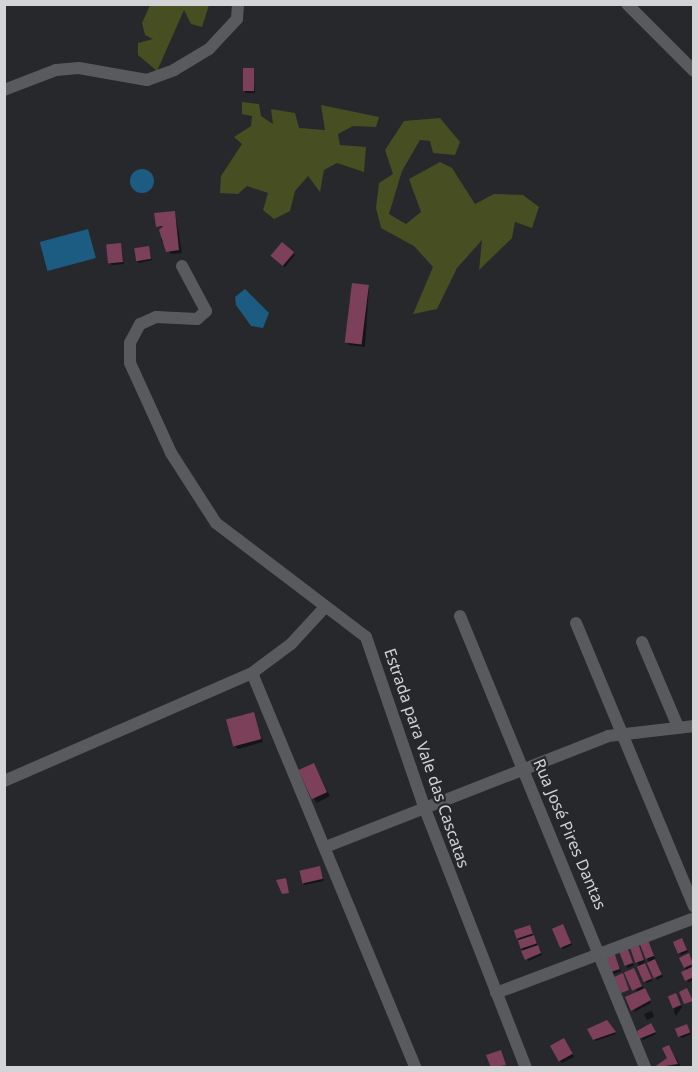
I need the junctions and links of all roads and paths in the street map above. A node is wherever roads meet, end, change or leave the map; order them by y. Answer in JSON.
{"nodes":[{"id":1,"x":238,"y":4,"type":"edge"},
{"id":2,"x":627,"y":4,"type":"edge"},
{"id":3,"x":693,"y":70,"type":"edge"},
{"id":4,"x":4,"y":90,"type":"edge"},
{"id":5,"x":182,"y":266,"type":"dead end"},
{"id":6,"x":325,"y":606,"type":"junction"},
{"id":7,"x":460,"y":615,"type":"dead end"},
{"id":8,"x":576,"y":623,"type":"dead end"},
{"id":9,"x":642,"y":642,"type":"dead end"},
{"id":10,"x":252,"y":673,"type":"junction"},
{"id":11,"x":693,"y":726,"type":"edge"},
{"id":12,"x":678,"y":727,"type":"junction"},
{"id":13,"x":621,"y":732,"type":"junction"},
{"id":14,"x":526,"y":772,"type":"junction"},
{"id":15,"x":4,"y":781,"type":"edge"},
{"id":16,"x":425,"y":809,"type":"junction"},
{"id":17,"x":328,"y":846,"type":"junction"},
{"id":18,"x":693,"y":906,"type":"edge"},
{"id":19,"x":693,"y":918,"type":"edge"},
{"id":20,"x":602,"y":953,"type":"junction"},
{"id":21,"x":496,"y":993,"type":"junction"},
{"id":22,"x":416,"y":1068,"type":"edge"},
{"id":23,"x":526,"y":1068,"type":"edge"},
{"id":24,"x":645,"y":1068,"type":"edge"}],
"edges":[{"from":1,"to":4,"type":"street"},
{"from":2,"to":3,"type":"street"},
{"from":5,"to":6,"type":"street","name":"Estrada para Vale das Cascatas"},
{"from":6,"to":10,"type":"street"},
{"from":6,"to":16,"type":"street","name":"Estrada para Vale das Cascatas"},
{"from":7,"to":14,"type":"street","name":"Rua José Pires Dantas"},
{"from":8,"to":13,"type":"street"},
{"from":9,"to":12,"type":"street"},
{"from":10,"to":15,"type":"street"},
{"from":10,"to":17,"type":"street"},
{"from":11,"to":12,"type":"street"},
{"from":12,"to":13,"type":"street"},
{"from":13,"to":14,"type":"street"},
{"from":13,"to":18,"type":"street"},
{"from":14,"to":16,"type":"street"},
{"from":14,"to":20,"type":"street","name":"Rua José Pires Dantas"},
{"from":16,"to":17,"type":"street"},
{"from":16,"to":21,"type":"street","name":"Estrada para Vale das Cascatas"},
{"from":17,"to":22,"type":"street"},
{"from":19,"to":20,"type":"street"},
{"from":20,"to":21,"type":"street"},
{"from":20,"to":24,"type":"street","name":"Rua José Pires Dantas"},
{"from":21,"to":23,"type":"street","name":"Estrada para Vale das Cascatas"}]}
